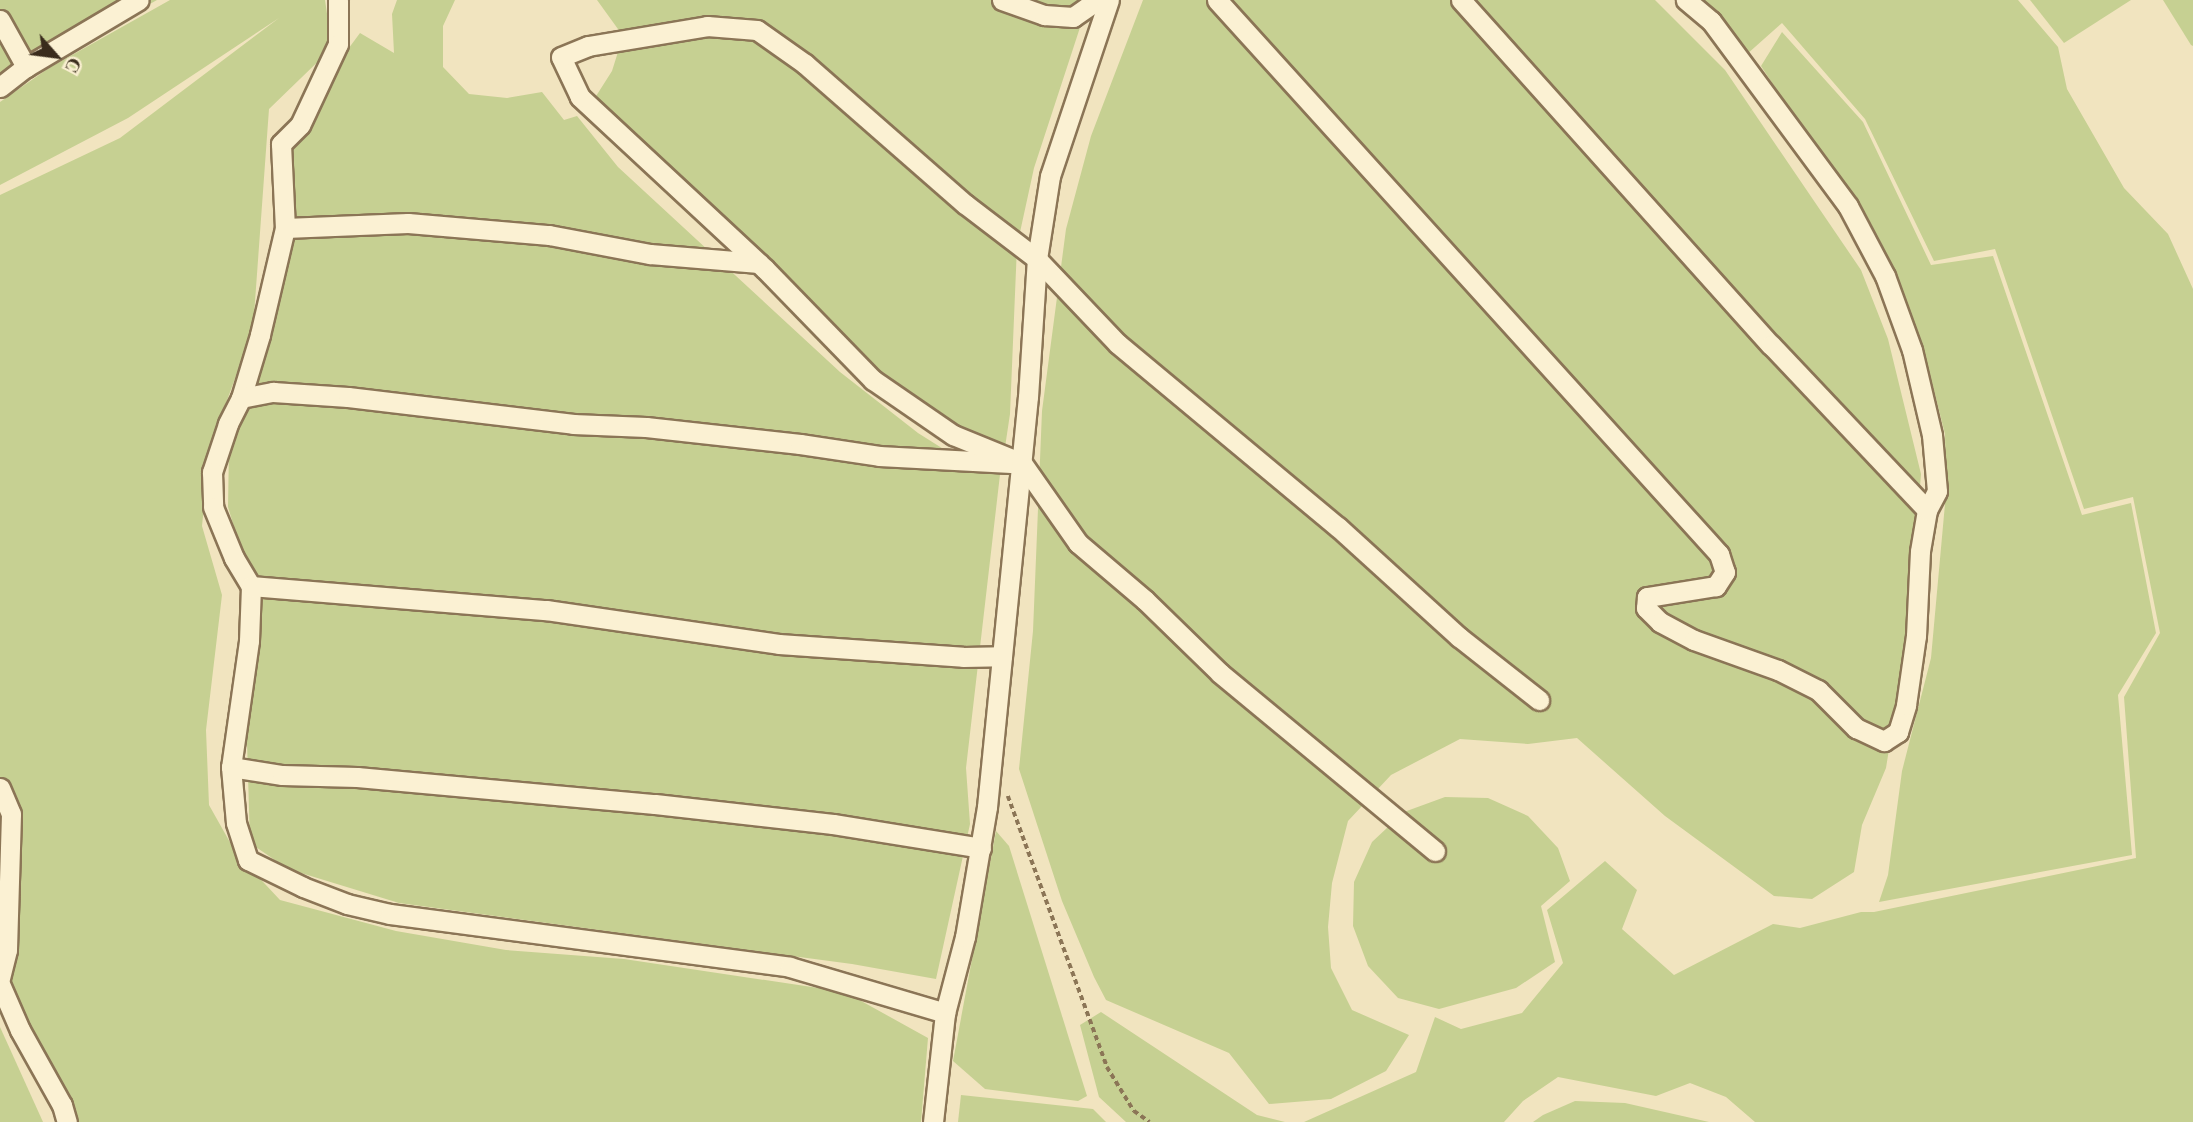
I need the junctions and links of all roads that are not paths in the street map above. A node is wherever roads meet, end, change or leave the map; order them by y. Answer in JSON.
{"nodes":[{"id":1,"x":139,"y":0,"type":"edge"},
{"id":2,"x":338,"y":0,"type":"edge"},
{"id":3,"x":1002,"y":0,"type":"edge"},
{"id":4,"x":1097,"y":0,"type":"edge"},
{"id":5,"x":1109,"y":0,"type":"edge"},
{"id":6,"x":1217,"y":0,"type":"edge"},
{"id":7,"x":1461,"y":0,"type":"edge"},
{"id":8,"x":1686,"y":0,"type":"edge"},
{"id":9,"x":0,"y":20,"type":"edge"},
{"id":10,"x":26,"y":67,"type":"junction"},
{"id":11,"x":0,"y":87,"type":"edge"},
{"id":12,"x":285,"y":228,"type":"junction"},
{"id":13,"x":1037,"y":259,"type":"junction"},
{"id":14,"x":759,"y":263,"type":"junction"},
{"id":15,"x":241,"y":398,"type":"junction"},
{"id":16,"x":1022,"y":463,"type":"junction"},
{"id":17,"x":1927,"y":510,"type":"junction"},
{"id":18,"x":251,"y":586,"type":"junction"},
{"id":19,"x":1002,"y":656,"type":"junction"},
{"id":20,"x":1539,"y":700,"type":"dead end"},
{"id":21,"x":230,"y":767,"type":"junction"},
{"id":22,"x":0,"y":788,"type":"edge"},
{"id":23,"x":981,"y":848,"type":"junction"},
{"id":24,"x":1435,"y":851,"type":"dead end"},
{"id":25,"x":0,"y":978,"type":"edge"},
{"id":26,"x":0,"y":984,"type":"edge"},
{"id":27,"x":945,"y":1013,"type":"junction"},
{"id":28,"x":67,"y":1122,"type":"edge"},
{"id":29,"x":933,"y":1122,"type":"edge"}],
"edges":[{"from":1,"to":10,"type":"street"},
{"from":2,"to":12,"type":"street"},
{"from":3,"to":4,"type":"street"},
{"from":5,"to":13,"type":"street"},
{"from":6,"to":17,"type":"street"},
{"from":7,"to":17,"type":"street"},
{"from":8,"to":17,"type":"street"},
{"from":9,"to":10,"type":"street"},
{"from":10,"to":11,"type":"street"},
{"from":12,"to":14,"type":"street"},
{"from":12,"to":15,"type":"street"},
{"from":13,"to":14,"type":"street"},
{"from":13,"to":16,"type":"street"},
{"from":13,"to":20,"type":"street"},
{"from":14,"to":16,"type":"street"},
{"from":15,"to":16,"type":"street"},
{"from":15,"to":18,"type":"street"},
{"from":16,"to":19,"type":"street"},
{"from":16,"to":24,"type":"street"},
{"from":18,"to":19,"type":"street"},
{"from":18,"to":21,"type":"street"},
{"from":19,"to":23,"type":"street"},
{"from":21,"to":23,"type":"street"},
{"from":21,"to":27,"type":"street"},
{"from":22,"to":25,"type":"street"},
{"from":23,"to":27,"type":"street"},
{"from":26,"to":28,"type":"street"},
{"from":27,"to":29,"type":"street"}]}
